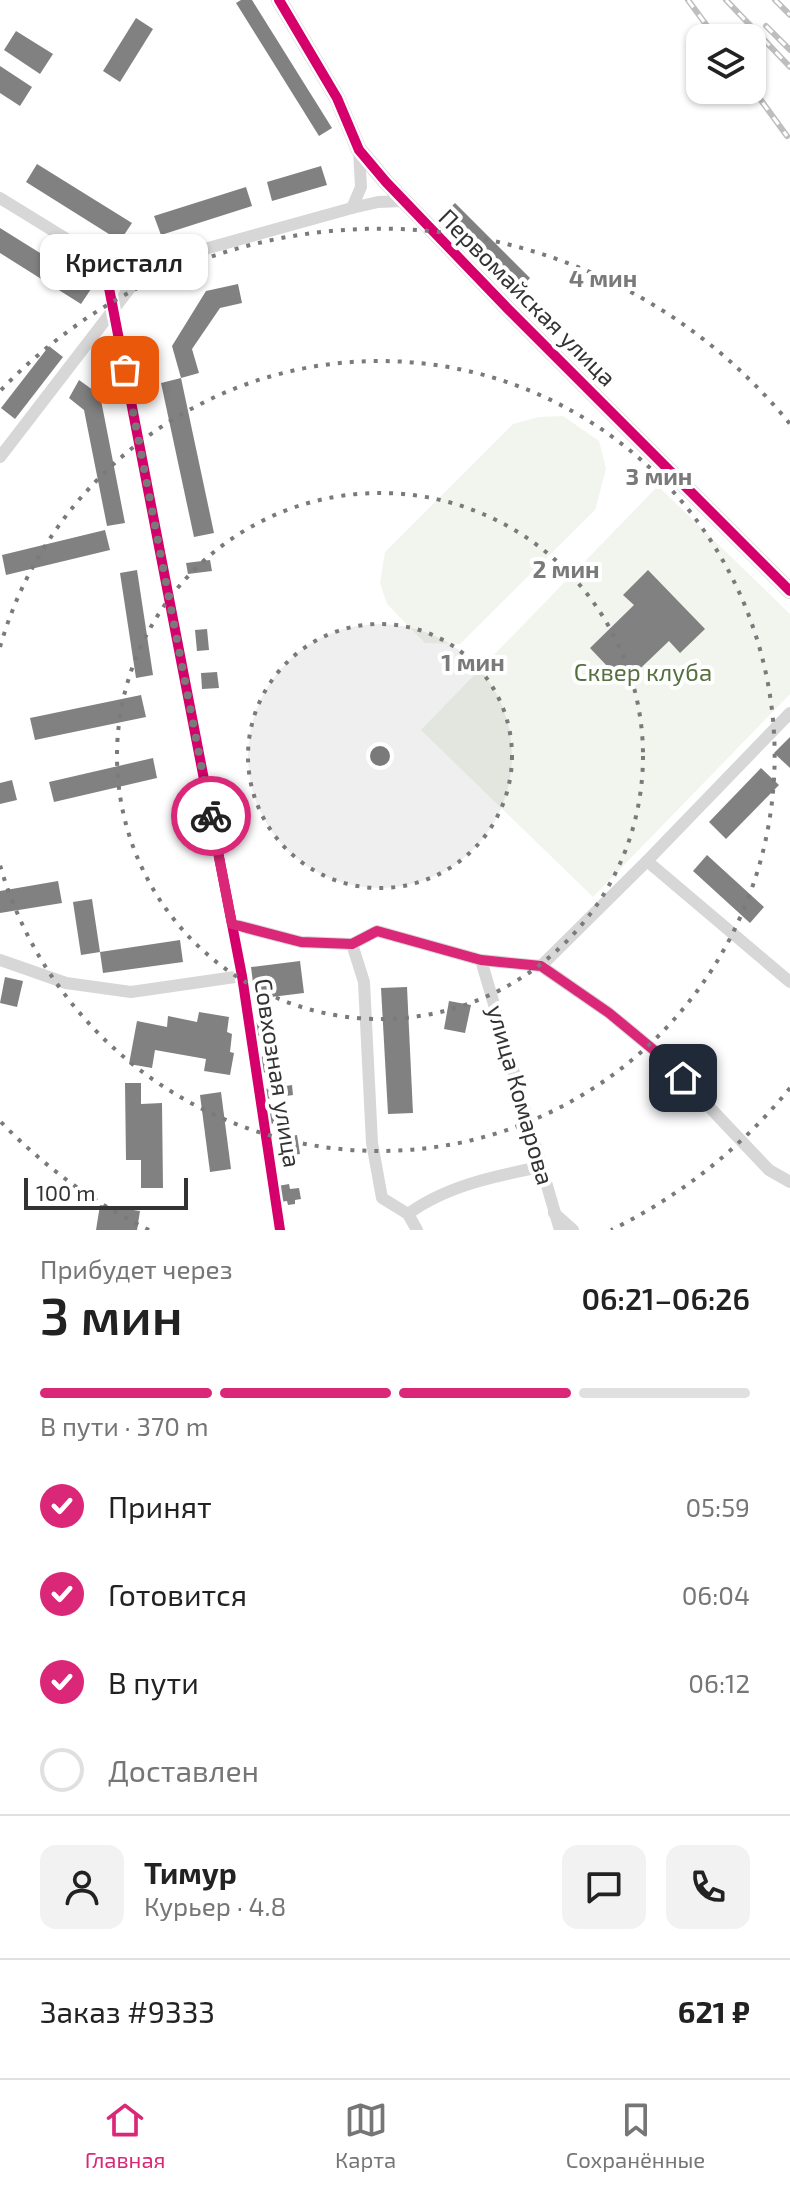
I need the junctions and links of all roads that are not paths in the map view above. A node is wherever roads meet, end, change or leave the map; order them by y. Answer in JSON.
{"nodes":[{"id":1,"x":279,"y":0,"type":"edge"},
{"id":2,"x":359,"y":150,"type":"junction"},
{"id":3,"x":0,"y":198,"type":"edge"},
{"id":4,"x":403,"y":201,"type":"junction"},
{"id":5,"x":352,"y":208,"type":"junction"},
{"id":6,"x":104,"y":262,"type":"junction"},
{"id":7,"x":143,"y":271,"type":"junction"},
{"id":8,"x":114,"y":310,"type":"junction"},
{"id":9,"x":0,"y":457,"type":"edge"},
{"id":10,"x":790,"y":591,"type":"edge"},
{"id":11,"x":790,"y":713,"type":"edge"},
{"id":12,"x":647,"y":861,"type":"junction"},
{"id":13,"x":232,"y":924,"type":"junction"},
{"id":14,"x":352,"y":944,"type":"junction"},
{"id":15,"x":0,"y":960,"type":"edge"},
{"id":16,"x":481,"y":960,"type":"junction"},
{"id":17,"x":541,"y":966,"type":"junction"},
{"id":18,"x":242,"y":976,"type":"junction"},
{"id":19,"x":790,"y":982,"type":"edge"},
{"id":20,"x":540,"y":1167,"type":"junction"},
{"id":21,"x":790,"y":1182,"type":"edge"},
{"id":22,"x":553,"y":1211,"type":"junction"},
{"id":23,"x":408,"y":1214,"type":"junction"},
{"id":24,"x":280,"y":1230,"type":"edge"},
{"id":25,"x":417,"y":1230,"type":"edge"},
{"id":26,"x":560,"y":1230,"type":"edge"},
{"id":27,"x":573,"y":1230,"type":"edge"}],
"edges":[{"from":1,"to":2,"type":"street","name":"Первомайская улица"},
{"from":2,"to":4,"type":"street","name":"Первомайская улица"},
{"from":2,"to":5,"type":"street"},
{"from":3,"to":6,"type":"street"},
{"from":4,"to":5,"type":"street"},
{"from":4,"to":10,"type":"street","name":"Первомайская улица"},
{"from":5,"to":7,"type":"street"},
{"from":6,"to":7,"type":"street"},
{"from":6,"to":8,"type":"street","name":"Совхозная улица"},
{"from":7,"to":8,"type":"street"},
{"from":8,"to":9,"type":"street"},
{"from":8,"to":13,"type":"street","name":"Совхозная улица"},
{"from":11,"to":12,"type":"street"},
{"from":12,"to":17,"type":"street"},
{"from":12,"to":19,"type":"street"},
{"from":13,"to":14,"type":"street"},
{"from":13,"to":18,"type":"street","name":"Совхозная улица"},
{"from":14,"to":16,"type":"street"},
{"from":14,"to":23,"type":"street"},
{"from":15,"to":18,"type":"street"},
{"from":16,"to":17,"type":"street"},
{"from":16,"to":20,"type":"street","name":"улица Комарова"},
{"from":17,"to":21,"type":"street"},
{"from":18,"to":24,"type":"street","name":"Совхозная улица"},
{"from":20,"to":22,"type":"street","name":"улица Комарова"},
{"from":20,"to":23,"type":"street"},
{"from":22,"to":26,"type":"street","name":"улица Комарова"},
{"from":22,"to":27,"type":"street"},
{"from":23,"to":25,"type":"street"}]}
